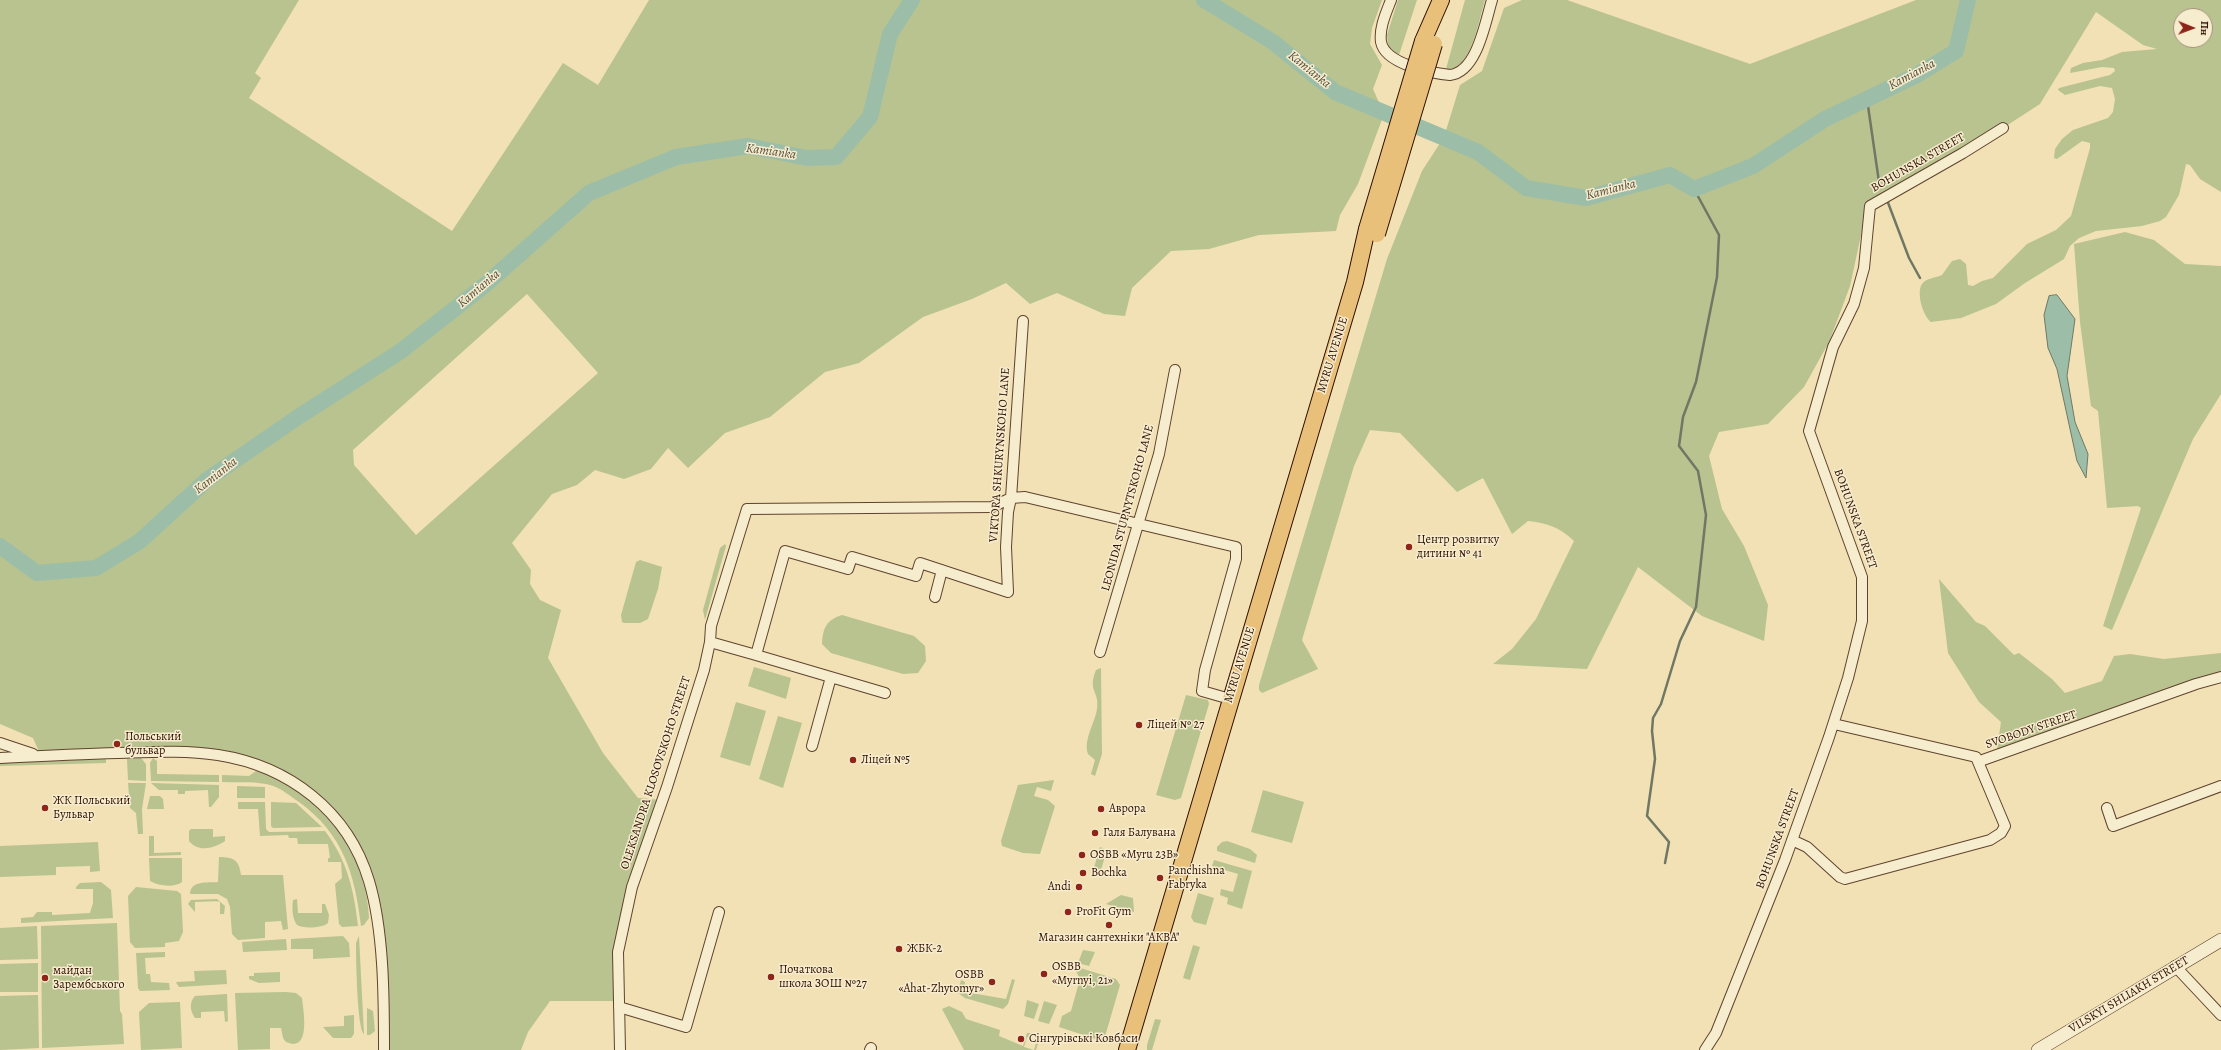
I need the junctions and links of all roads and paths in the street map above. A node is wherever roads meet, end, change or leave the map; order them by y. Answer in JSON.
{"nodes":[{"id":1,"x":1391,"y":0,"type":"edge"},
{"id":2,"x":1492,"y":0,"type":"edge"},
{"id":3,"x":1440,"y":2,"type":"edge"},
{"id":4,"x":2003,"y":128,"type":"dead end"},
{"id":5,"x":1024,"y":321,"type":"dead end"},
{"id":6,"x":1174,"y":370,"type":"dead end"},
{"id":7,"x":1010,"y":498,"type":"junction"},
{"id":8,"x":1138,"y":524,"type":"junction"},
{"id":9,"x":942,"y":570,"type":"junction"},
{"id":10,"x":935,"y":597,"type":"dead end"},
{"id":11,"x":710,"y":642,"type":"junction"},
{"id":12,"x":1100,"y":652,"type":"dead end"},
{"id":13,"x":756,"y":655,"type":"junction"},
{"id":14,"x":831,"y":677,"type":"junction"},
{"id":15,"x":2221,"y":677,"type":"edge"},
{"id":16,"x":885,"y":693,"type":"dead end"},
{"id":17,"x":1230,"y":699,"type":"junction"},
{"id":18,"x":1834,"y":724,"type":"junction"},
{"id":19,"x":0,"y":743,"type":"edge"},
{"id":20,"x":812,"y":746,"type":"dead end"},
{"id":21,"x":41,"y":756,"type":"junction"},
{"id":22,"x":0,"y":758,"type":"edge"},
{"id":23,"x":1980,"y":762,"type":"junction"},
{"id":24,"x":2221,"y":786,"type":"edge"},
{"id":25,"x":2107,"y":808,"type":"dead end"},
{"id":26,"x":1792,"y":840,"type":"junction"},
{"id":27,"x":719,"y":912,"type":"dead end"},
{"id":28,"x":2221,"y":940,"type":"edge"},
{"id":29,"x":2175,"y":966,"type":"junction"},
{"id":30,"x":619,"y":1007,"type":"junction"},
{"id":31,"x":2221,"y":1015,"type":"edge"},
{"id":32,"x":384,"y":1050,"type":"edge"},
{"id":33,"x":620,"y":1050,"type":"edge"},
{"id":34,"x":1127,"y":1050,"type":"edge"},
{"id":35,"x":1705,"y":1050,"type":"edge"},
{"id":36,"x":2038,"y":1050,"type":"edge"}],
"edges":[{"from":1,"to":2,"type":"street"},
{"from":3,"to":17,"type":"main road","name":"MYRU AVENUE","bridge":true},
{"from":4,"to":18,"type":"street","name":"BOHUNSKA STREET"},
{"from":5,"to":7,"type":"street","name":"VIKTORA SHKURYNSKOHO LANE"},
{"from":6,"to":8,"type":"street","name":"LEONIDA STUPNYTSKOHO LANE"},
{"from":7,"to":8,"type":"street"},
{"from":7,"to":9,"type":"street","name":"VIKTORA SHKURYNSKOHO LANE"},
{"from":7,"to":11,"type":"street","name":"OLEKSANDRA KLOSOVSKOHO STREET"},
{"from":8,"to":12,"type":"street","name":"LEONIDA STUPNYTSKOHO LANE"},
{"from":8,"to":17,"type":"street"},
{"from":9,"to":10,"type":"street"},
{"from":9,"to":13,"type":"street"},
{"from":11,"to":13,"type":"street"},
{"from":11,"to":30,"type":"street","name":"OLEKSANDRA KLOSOVSKOHO STREET"},
{"from":13,"to":14,"type":"street"},
{"from":14,"to":16,"type":"street"},
{"from":14,"to":20,"type":"street"},
{"from":15,"to":23,"type":"street","name":"SVOBODY STREET"},
{"from":17,"to":34,"type":"main road","name":"MYRU AVENUE"},
{"from":18,"to":23,"type":"street"},
{"from":18,"to":26,"type":"street","name":"BOHUNSKA STREET"},
{"from":19,"to":21,"type":"street"},
{"from":21,"to":22,"type":"street"},
{"from":21,"to":32,"type":"street"},
{"from":23,"to":26,"type":"street","name":"SVOBODY STREET"},
{"from":24,"to":25,"type":"street"},
{"from":26,"to":35,"type":"street","name":"BOHUNSKA STREET"},
{"from":27,"to":30,"type":"street"},
{"from":28,"to":29,"type":"street","name":"VILSKYI SHLIAKH STREET"},
{"from":29,"to":31,"type":"street"},
{"from":29,"to":36,"type":"street","name":"VILSKYI SHLIAKH STREET"},
{"from":30,"to":33,"type":"street","name":"OLEKSANDRA KLOSOVSKOHO STREET"}]}
